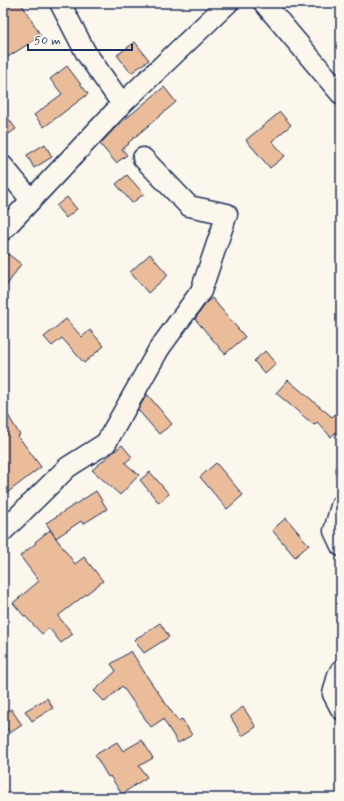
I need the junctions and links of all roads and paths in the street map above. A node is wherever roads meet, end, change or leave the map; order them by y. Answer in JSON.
{"nodes":[{"id":1,"x":60,"y":3,"type":"edge"},
{"id":2,"x":228,"y":3,"type":"edge"},
{"id":3,"x":264,"y":3,"type":"edge"},
{"id":4,"x":341,"y":94,"type":"edge"},
{"id":5,"x":122,"y":104,"type":"junction"},
{"id":6,"x":143,"y":158,"type":"dead end"},
{"id":7,"x":3,"y":166,"type":"edge"},
{"id":8,"x":31,"y":200,"type":"junction"},
{"id":9,"x":3,"y":230,"type":"edge"},
{"id":10,"x":341,"y":506,"type":"edge"},
{"id":11,"x":3,"y":531,"type":"edge"},
{"id":12,"x":341,"y":546,"type":"edge"},
{"id":13,"x":341,"y":670,"type":"edge"},
{"id":14,"x":341,"y":709,"type":"edge"}],
"edges":[{"from":1,"to":5,"type":"street"},
{"from":2,"to":5,"type":"street"},
{"from":3,"to":4,"type":"street"},
{"from":5,"to":8,"type":"street"},
{"from":6,"to":11,"type":"street"},
{"from":7,"to":8,"type":"street"},
{"from":8,"to":9,"type":"street"},
{"from":10,"to":12,"type":"street"},
{"from":13,"to":14,"type":"street"}]}
